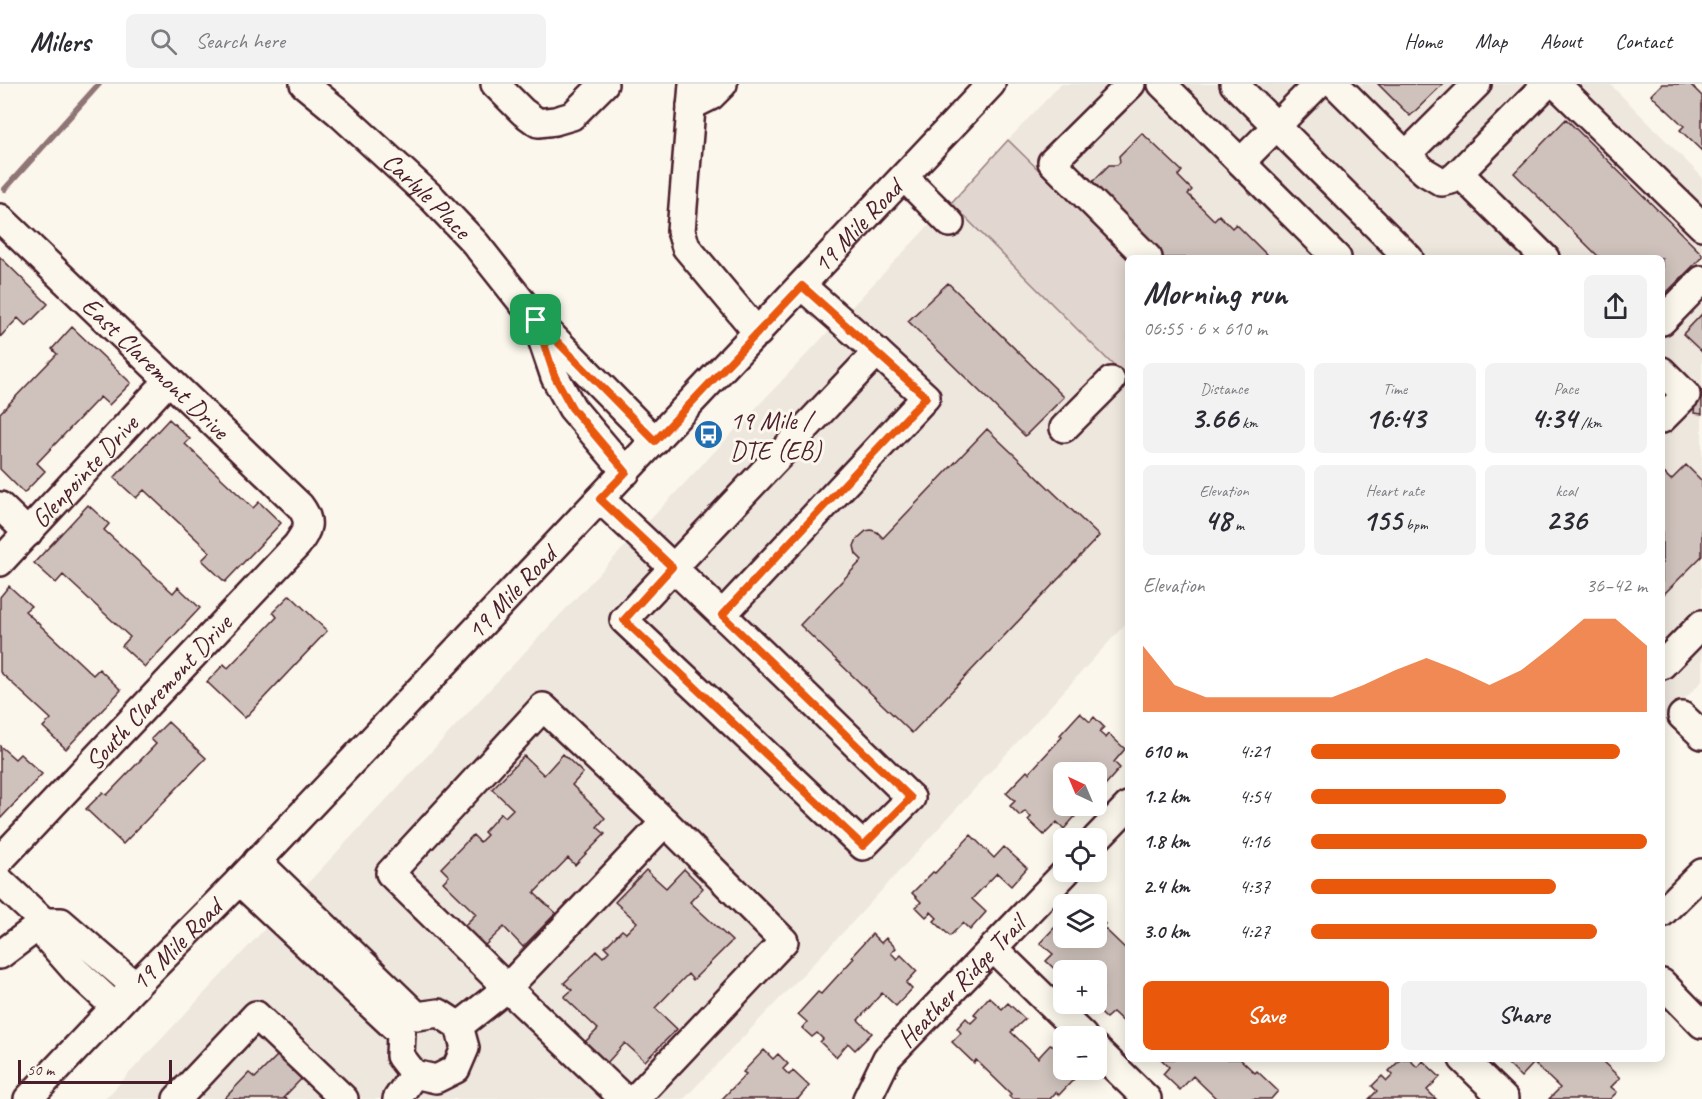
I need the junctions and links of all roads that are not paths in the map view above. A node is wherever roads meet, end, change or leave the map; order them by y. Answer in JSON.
{"nodes":[{"id":1,"x":304,"y":84,"type":"edge"},
{"id":2,"x":495,"y":84,"type":"edge"},
{"id":3,"x":604,"y":84,"type":"edge"},
{"id":4,"x":723,"y":84,"type":"edge"},
{"id":5,"x":991,"y":84,"type":"edge"},
{"id":6,"x":1131,"y":84,"type":"edge"},
{"id":7,"x":1162,"y":84,"type":"edge"},
{"id":8,"x":1234,"y":84,"type":"edge"},
{"id":9,"x":1318,"y":84,"type":"edge"},
{"id":10,"x":1335,"y":84,"type":"edge"},
{"id":11,"x":1478,"y":84,"type":"edge"},
{"id":12,"x":1547,"y":84,"type":"edge"},
{"id":13,"x":1556,"y":84,"type":"edge"},
{"id":14,"x":692,"y":95,"type":"edge"},
{"id":15,"x":1276,"y":126,"type":"junction"},
{"id":16,"x":1406,"y":155,"type":"junction"},
{"id":17,"x":1241,"y":162,"type":"junction"},
{"id":18,"x":1459,"y":173,"type":"junction"},
{"id":19,"x":904,"y":177,"type":"junction"},
{"id":20,"x":0,"y":218,"type":"edge"},
{"id":21,"x":950,"y":223,"type":"dead end"},
{"id":22,"x":1702,"y":226,"type":"edge"},
{"id":23,"x":1145,"y":255,"type":"edge"},
{"id":24,"x":1334,"y":255,"type":"edge"},
{"id":25,"x":1406,"y":255,"type":"edge"},
{"id":26,"x":1542,"y":255,"type":"edge"},
{"id":27,"x":1702,"y":280,"type":"edge"},
{"id":28,"x":802,"y":286,"type":"junction"},
{"id":29,"x":1665,"y":318,"type":"edge"},
{"id":30,"x":536,"y":320,"type":"junction"},
{"id":31,"x":758,"y":333,"type":"junction"},
{"id":32,"x":877,"y":352,"type":"junction"},
{"id":33,"x":1665,"y":374,"type":"edge"},
{"id":34,"x":169,"y":380,"type":"junction"},
{"id":35,"x":1111,"y":381,"type":"dead end"},
{"id":36,"x":1665,"y":416,"type":"edge"},
{"id":37,"x":1064,"y":428,"type":"dead end"},
{"id":38,"x":655,"y":441,"type":"junction"},
{"id":39,"x":626,"y":472,"type":"junction"},
{"id":40,"x":600,"y":499,"type":"junction"},
{"id":41,"x":0,"y":506,"type":"edge"},
{"id":42,"x":307,"y":519,"type":"joint"},
{"id":43,"x":28,"y":533,"type":"junction"},
{"id":44,"x":0,"y":562,"type":"edge"},
{"id":45,"x":672,"y":567,"type":"junction"},
{"id":46,"x":722,"y":615,"type":"junction"},
{"id":47,"x":1702,"y":624,"type":"edge"},
{"id":48,"x":1665,"y":662,"type":"edge"},
{"id":49,"x":1682,"y":716,"type":"dead end"},
{"id":50,"x":1702,"y":735,"type":"edge"},
{"id":51,"x":1125,"y":809,"type":"edge"},
{"id":52,"x":665,"y":822,"type":"junction"},
{"id":53,"x":1107,"y":828,"type":"edge"},
{"id":54,"x":0,"y":860,"type":"edge"},
{"id":55,"x":257,"y":861,"type":"junction"},
{"id":56,"x":1702,"y":873,"type":"edge"},
{"id":57,"x":239,"y":880,"type":"junction"},
{"id":58,"x":0,"y":881,"type":"edge"},
{"id":59,"x":1056,"y":882,"type":"edge"},
{"id":60,"x":1665,"y":910,"type":"edge"},
{"id":61,"x":44,"y":922,"type":"junction"},
{"id":62,"x":993,"y":948,"type":"junction"},
{"id":63,"x":0,"y":955,"type":"edge"},
{"id":64,"x":135,"y":986,"type":"junction"},
{"id":65,"x":1665,"y":986,"type":"edge"},
{"id":66,"x":507,"y":988,"type":"junction"},
{"id":67,"x":115,"y":1007,"type":"junction"},
{"id":68,"x":1702,"y":1024,"type":"edge"},
{"id":69,"x":459,"y":1026,"type":"junction"},
{"id":70,"x":1073,"y":1026,"type":"edge"},
{"id":71,"x":1107,"y":1060,"type":"edge"},
{"id":72,"x":1466,"y":1062,"type":"edge"},
{"id":73,"x":414,"y":1074,"type":"junction"},
{"id":74,"x":28,"y":1099,"type":"edge"},
{"id":75,"x":177,"y":1099,"type":"edge"},
{"id":76,"x":344,"y":1099,"type":"edge"},
{"id":77,"x":397,"y":1099,"type":"edge"},
{"id":78,"x":624,"y":1099,"type":"edge"},
{"id":79,"x":635,"y":1099,"type":"edge"},
{"id":80,"x":867,"y":1099,"type":"edge"},
{"id":81,"x":1147,"y":1099,"type":"edge"},
{"id":82,"x":1504,"y":1099,"type":"edge"}],
"edges":[{"from":1,"to":30,"type":"street","name":"Carlyle Place"},
{"from":2,"to":3,"type":"street"},
{"from":4,"to":14,"type":"street"},
{"from":5,"to":19,"type":"street","name":"19 Mile Road"},
{"from":6,"to":23,"type":"street"},
{"from":7,"to":17,"type":"street"},
{"from":8,"to":15,"type":"street"},
{"from":9,"to":15,"type":"street"},
{"from":10,"to":16,"type":"street"},
{"from":11,"to":16,"type":"street"},
{"from":12,"to":18,"type":"street"},
{"from":13,"to":22,"type":"street"},
{"from":14,"to":31,"type":"street"},
{"from":15,"to":17,"type":"street"},
{"from":15,"to":25,"type":"street"},
{"from":16,"to":18,"type":"street"},
{"from":17,"to":24,"type":"street"},
{"from":18,"to":26,"type":"street"},
{"from":19,"to":21,"type":"street"},
{"from":19,"to":28,"type":"street","name":"19 Mile Road"},
{"from":20,"to":34,"type":"street","name":"East Claremont Drive"},
{"from":27,"to":29,"type":"street"},
{"from":28,"to":31,"type":"street","name":"19 Mile Road"},
{"from":28,"to":32,"type":"street"},
{"from":30,"to":38,"type":"street","name":"Carlyle Place"},
{"from":30,"to":39,"type":"street","name":"Carlyle Place"},
{"from":31,"to":38,"type":"street","name":"19 Mile Road"},
{"from":32,"to":45,"type":"street"},
{"from":32,"to":46,"type":"street"},
{"from":33,"to":36,"type":"street"},
{"from":34,"to":42,"type":"street","name":"East Claremont Drive"},
{"from":34,"to":43,"type":"street","name":"Glenpointe Drive"},
{"from":35,"to":37,"type":"street"},
{"from":38,"to":39,"type":"street","name":"19 Mile Road"},
{"from":39,"to":40,"type":"street","name":"19 Mile Road"},
{"from":40,"to":45,"type":"street"},
{"from":40,"to":55,"type":"street","name":"19 Mile Road"},
{"from":41,"to":43,"type":"street"},
{"from":42,"to":54,"type":"street","name":"South Claremont Drive"},
{"from":43,"to":44,"type":"street","name":"Glenpointe Drive"},
{"from":45,"to":46,"type":"street"},
{"from":45,"to":46,"type":"street"},
{"from":47,"to":48,"type":"street"},
{"from":49,"to":50,"type":"street"},
{"from":51,"to":53,"type":"street"},
{"from":52,"to":66,"type":"street"},
{"from":52,"to":66,"type":"street"},
{"from":52,"to":79,"type":"street"},
{"from":55,"to":57,"type":"street","name":"19 Mile Road"},
{"from":55,"to":69,"type":"street"},
{"from":56,"to":60,"type":"street"},
{"from":57,"to":64,"type":"street","name":"19 Mile Road"},
{"from":57,"to":73,"type":"street"},
{"from":58,"to":61,"type":"street"},
{"from":59,"to":62,"type":"street","name":"Heather Ridge Trail"},
{"from":61,"to":63,"type":"street"},
{"from":61,"to":64,"type":"street"},
{"from":61,"to":67,"type":"street"},
{"from":62,"to":70,"type":"street"},
{"from":62,"to":80,"type":"street","name":"Heather Ridge Trail"},
{"from":64,"to":67,"type":"street","name":"19 Mile Road"},
{"from":65,"to":68,"type":"street"},
{"from":66,"to":69,"type":"street"},
{"from":66,"to":78,"type":"street"},
{"from":67,"to":74,"type":"street","name":"19 Mile Road"},
{"from":69,"to":73,"type":"street"},
{"from":71,"to":81,"type":"street"},
{"from":72,"to":82,"type":"street"},
{"from":73,"to":77,"type":"street"},
{"from":75,"to":76,"type":"street"}]}
